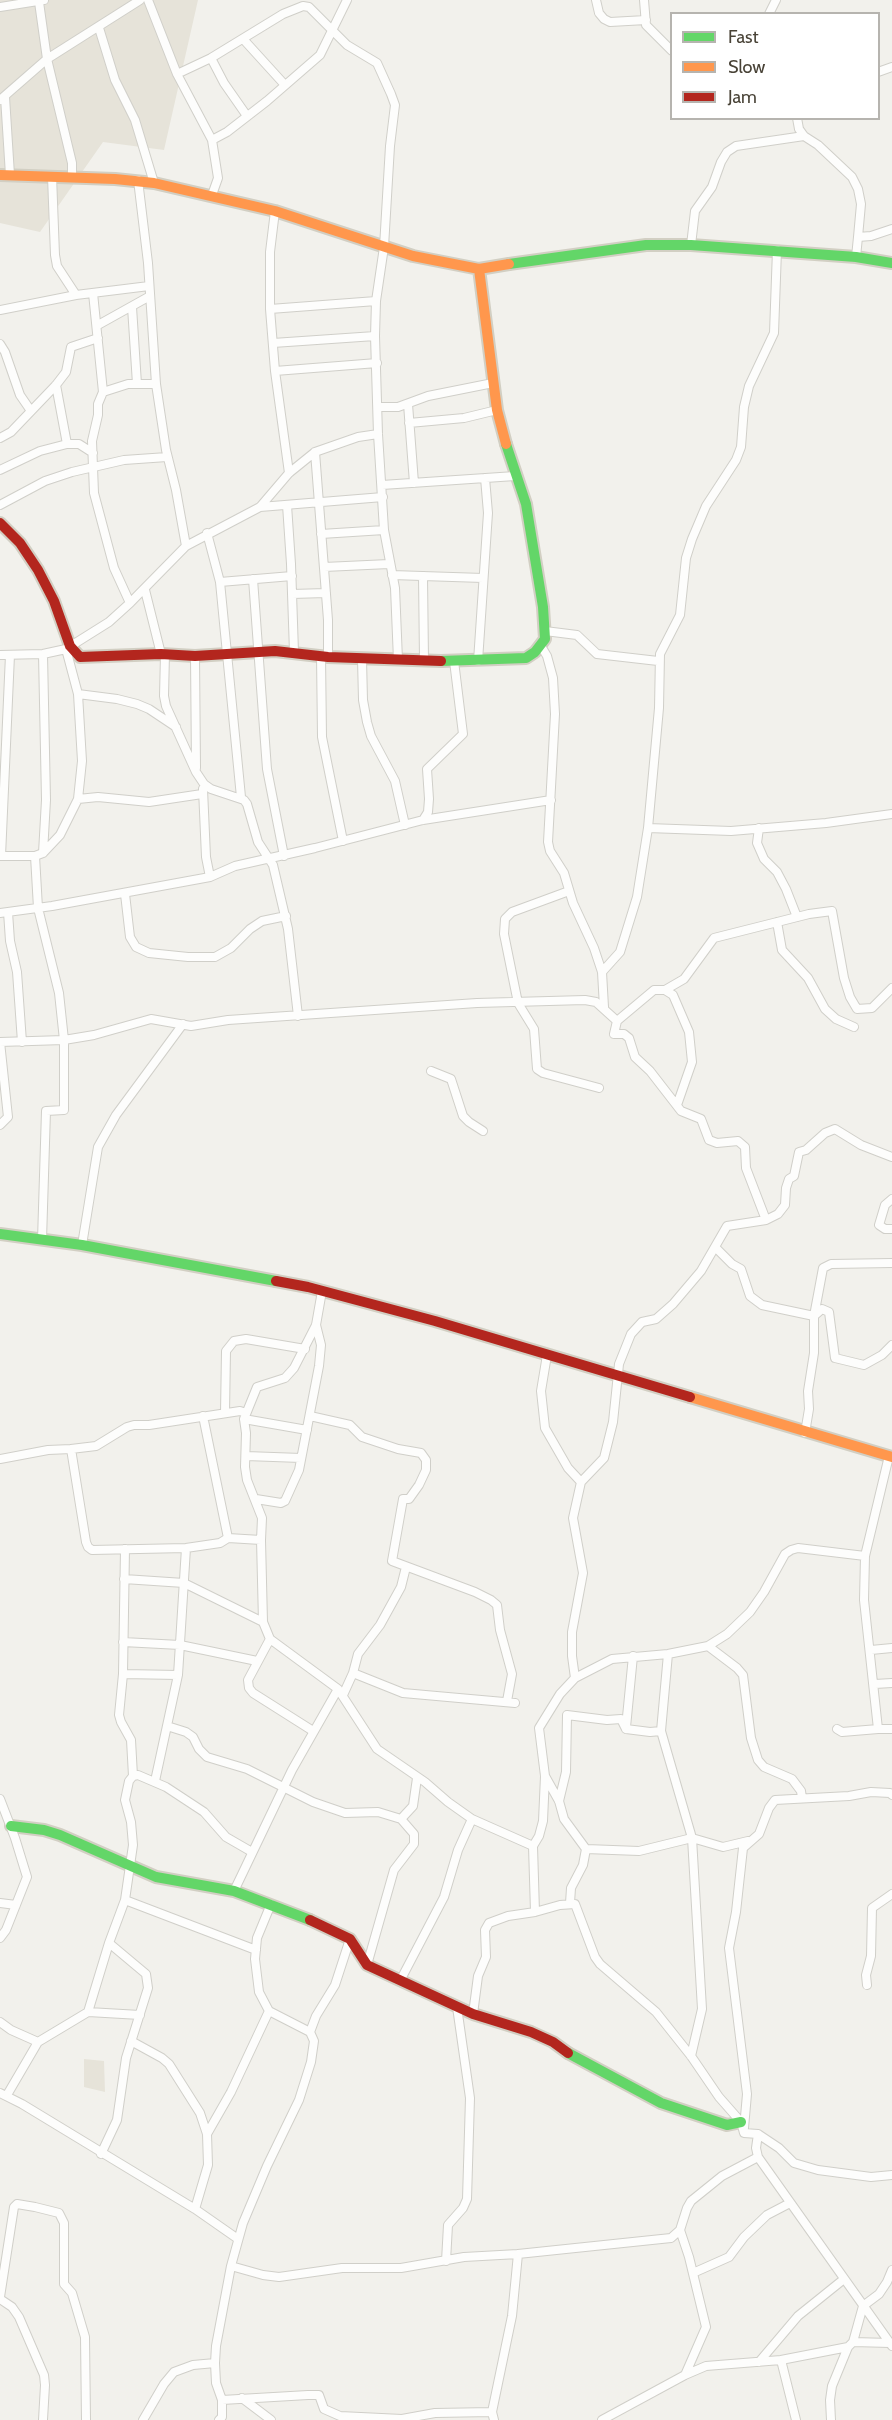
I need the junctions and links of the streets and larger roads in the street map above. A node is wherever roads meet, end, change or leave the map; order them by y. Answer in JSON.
{"nodes":[{"id":1,"x":140,"y":0,"type":"edge"},
{"id":2,"x":148,"y":0,"type":"edge"},
{"id":3,"x":347,"y":0,"type":"edge"},
{"id":4,"x":596,"y":0,"type":"edge"},
{"id":5,"x":644,"y":0,"type":"edge"},
{"id":6,"x":41,"y":1,"type":"edge"},
{"id":7,"x":0,"y":8,"type":"edge"},
{"id":8,"x":646,"y":20,"type":"junction"},
{"id":9,"x":99,"y":28,"type":"junction"},
{"id":10,"x":331,"y":30,"type":"junction"},
{"id":11,"x":244,"y":40,"type":"junction"},
{"id":12,"x":670,"y":49,"type":"edge"},
{"id":13,"x":211,"y":58,"type":"junction"},
{"id":14,"x":47,"y":59,"type":"junction"},
{"id":15,"x":177,"y":74,"type":"junction"},
{"id":16,"x":284,"y":84,"type":"junction"},
{"id":17,"x":2,"y":98,"type":"edge"},
{"id":18,"x":247,"y":116,"type":"junction"},
{"id":19,"x":797,"y":120,"type":"edge"},
{"id":20,"x":804,"y":136,"type":"junction"},
{"id":21,"x":212,"y":140,"type":"junction"},
{"id":22,"x":5,"y":175,"type":"edge"},
{"id":23,"x":52,"y":176,"type":"junction"},
{"id":24,"x":72,"y":177,"type":"junction"},
{"id":25,"x":138,"y":180,"type":"junction"},
{"id":26,"x":154,"y":183,"type":"junction"},
{"id":27,"x":212,"y":195,"type":"junction"},
{"id":28,"x":274,"y":211,"type":"junction"},
{"id":29,"x":892,"y":229,"type":"edge"},
{"id":30,"x":858,"y":237,"type":"junction"},
{"id":31,"x":691,"y":244,"type":"junction"},
{"id":32,"x":384,"y":247,"type":"junction"},
{"id":33,"x":777,"y":250,"type":"junction"},
{"id":34,"x":856,"y":257,"type":"junction"},
{"id":35,"x":892,"y":263,"type":"edge"},
{"id":36,"x":479,"y":269,"type":"junction"},
{"id":37,"x":149,"y":286,"type":"junction"},
{"id":38,"x":93,"y":293,"type":"junction"},
{"id":39,"x":76,"y":295,"type":"junction"},
{"id":40,"x":150,"y":296,"type":"junction"},
{"id":41,"x":376,"y":301,"type":"junction"},
{"id":42,"x":132,"y":307,"type":"junction"},
{"id":43,"x":270,"y":309,"type":"junction"},
{"id":44,"x":0,"y":310,"type":"edge"},
{"id":45,"x":98,"y":325,"type":"junction"},
{"id":46,"x":375,"y":336,"type":"junction"},
{"id":47,"x":98,"y":338,"type":"junction"},
{"id":48,"x":273,"y":343,"type":"junction"},
{"id":49,"x":0,"y":344,"type":"edge"},
{"id":50,"x":377,"y":363,"type":"junction"},
{"id":51,"x":275,"y":371,"type":"junction"},
{"id":52,"x":493,"y":383,"type":"junction"},
{"id":53,"x":137,"y":384,"type":"junction"},
{"id":54,"x":156,"y":384,"type":"junction"},
{"id":55,"x":56,"y":385,"type":"junction"},
{"id":56,"x":103,"y":392,"type":"junction"},
{"id":57,"x":408,"y":404,"type":"junction"},
{"id":58,"x":378,"y":407,"type":"junction"},
{"id":59,"x":497,"y":410,"type":"junction"},
{"id":60,"x":31,"y":411,"type":"junction"},
{"id":61,"x":409,"y":423,"type":"junction"},
{"id":62,"x":378,"y":434,"type":"junction"},
{"id":63,"x":0,"y":438,"type":"edge"},
{"id":64,"x":67,"y":444,"type":"junction"},
{"id":65,"x":315,"y":452,"type":"junction"},
{"id":66,"x":93,"y":453,"type":"junction"},
{"id":67,"x":167,"y":457,"type":"junction"},
{"id":68,"x":94,"y":468,"type":"junction"},
{"id":69,"x":0,"y":470,"type":"edge"},
{"id":70,"x":289,"y":473,"type":"junction"},
{"id":71,"x":515,"y":476,"type":"junction"},
{"id":72,"x":485,"y":478,"type":"junction"},
{"id":73,"x":414,"y":483,"type":"junction"},
{"id":74,"x":382,"y":485,"type":"junction"},
{"id":75,"x":383,"y":498,"type":"junction"},
{"id":76,"x":318,"y":502,"type":"junction"},
{"id":77,"x":0,"y":505,"type":"edge"},
{"id":78,"x":286,"y":505,"type":"junction"},
{"id":79,"x":260,"y":507,"type":"junction"},
{"id":80,"x":0,"y":523,"type":"edge"},
{"id":81,"x":384,"y":530,"type":"junction"},
{"id":82,"x":207,"y":533,"type":"junction"},
{"id":83,"x":321,"y":534,"type":"junction"},
{"id":84,"x":186,"y":546,"type":"junction"},
{"id":85,"x":389,"y":564,"type":"junction"},
{"id":86,"x":324,"y":567,"type":"junction"},
{"id":87,"x":392,"y":575,"type":"junction"},
{"id":88,"x":292,"y":576,"type":"junction"},
{"id":89,"x":423,"y":576,"type":"junction"},
{"id":90,"x":483,"y":578,"type":"junction"},
{"id":91,"x":253,"y":579,"type":"junction"},
{"id":92,"x":220,"y":582,"type":"junction"},
{"id":93,"x":146,"y":590,"type":"junction"},
{"id":94,"x":326,"y":593,"type":"junction"},
{"id":95,"x":292,"y":594,"type":"junction"},
{"id":96,"x":130,"y":603,"type":"junction"},
{"id":97,"x":545,"y":631,"type":"junction"},
{"id":98,"x":541,"y":646,"type":"junction"},
{"id":99,"x":68,"y":647,"type":"junction"},
{"id":100,"x":258,"y":652,"type":"junction"},
{"id":101,"x":294,"y":652,"type":"junction"},
{"id":102,"x":43,"y":654,"type":"junction"},
{"id":103,"x":163,"y":654,"type":"junction"},
{"id":104,"x":226,"y":654,"type":"junction"},
{"id":105,"x":0,"y":655,"type":"edge"},
{"id":106,"x":10,"y":655,"type":"junction"},
{"id":107,"x":195,"y":656,"type":"junction"},
{"id":108,"x":325,"y":656,"type":"junction"},
{"id":109,"x":362,"y":658,"type":"junction"},
{"id":110,"x":398,"y":660,"type":"junction"},
{"id":111,"x":424,"y":660,"type":"junction"},
{"id":112,"x":454,"y":661,"type":"junction"},
{"id":113,"x":478,"y":661,"type":"junction"},
{"id":114,"x":658,"y":661,"type":"junction"},
{"id":115,"x":78,"y":694,"type":"junction"},
{"id":116,"x":177,"y":728,"type":"junction"},
{"id":117,"x":196,"y":772,"type":"junction"},
{"id":118,"x":204,"y":784,"type":"junction"},
{"id":119,"x":202,"y":794,"type":"junction"},
{"id":120,"x":241,"y":797,"type":"junction"},
{"id":121,"x":78,"y":799,"type":"junction"},
{"id":122,"x":551,"y":800,"type":"junction"},
{"id":123,"x":892,"y":814,"type":"edge"},
{"id":124,"x":423,"y":820,"type":"junction"},
{"id":125,"x":405,"y":825,"type":"junction"},
{"id":126,"x":648,"y":828,"type":"junction"},
{"id":127,"x":759,"y":828,"type":"junction"},
{"id":128,"x":343,"y":841,"type":"junction"},
{"id":129,"x":39,"y":855,"type":"junction"},
{"id":130,"x":1,"y":856,"type":"edge"},
{"id":131,"x":284,"y":856,"type":"junction"},
{"id":132,"x":270,"y":859,"type":"junction"},
{"id":133,"x":210,"y":878,"type":"junction"},
{"id":134,"x":569,"y":891,"type":"junction"},
{"id":135,"x":125,"y":894,"type":"junction"},
{"id":136,"x":38,"y":908,"type":"junction"},
{"id":137,"x":4,"y":912,"type":"edge"},
{"id":138,"x":286,"y":916,"type":"junction"},
{"id":139,"x":797,"y":917,"type":"junction"},
{"id":140,"x":777,"y":922,"type":"junction"},
{"id":141,"x":602,"y":972,"type":"junction"},
{"id":142,"x":892,"y":988,"type":"edge"},
{"id":143,"x":665,"y":990,"type":"junction"},
{"id":144,"x":518,"y":1003,"type":"junction"},
{"id":145,"x":604,"y":1007,"type":"junction"},
{"id":146,"x":298,"y":1016,"type":"junction"},
{"id":147,"x":617,"y":1021,"type":"junction"},
{"id":148,"x":183,"y":1024,"type":"junction"},
{"id":149,"x":854,"y":1028,"type":"dead end"},
{"id":150,"x":64,"y":1040,"type":"junction"},
{"id":151,"x":0,"y":1042,"type":"edge"},
{"id":152,"x":22,"y":1042,"type":"junction"},
{"id":153,"x":431,"y":1071,"type":"dead end"},
{"id":154,"x":599,"y":1088,"type":"dead end"},
{"id":155,"x":677,"y":1105,"type":"junction"},
{"id":156,"x":0,"y":1125,"type":"edge"},
{"id":157,"x":483,"y":1131,"type":"dead end"},
{"id":158,"x":892,"y":1157,"type":"edge"},
{"id":159,"x":892,"y":1199,"type":"edge"},
{"id":160,"x":766,"y":1220,"type":"junction"},
{"id":161,"x":892,"y":1229,"type":"edge"},
{"id":162,"x":0,"y":1234,"type":"edge"},
{"id":163,"x":42,"y":1240,"type":"junction"},
{"id":164,"x":81,"y":1245,"type":"junction"},
{"id":165,"x":715,"y":1247,"type":"junction"},
{"id":166,"x":892,"y":1263,"type":"edge"},
{"id":167,"x":322,"y":1291,"type":"junction"},
{"id":168,"x":814,"y":1316,"type":"junction"},
{"id":169,"x":316,"y":1325,"type":"junction"},
{"id":170,"x":892,"y":1345,"type":"edge"},
{"id":171,"x":305,"y":1348,"type":"junction"},
{"id":172,"x":547,"y":1355,"type":"junction"},
{"id":173,"x":616,"y":1376,"type":"junction"},
{"id":174,"x":225,"y":1413,"type":"junction"},
{"id":175,"x":202,"y":1416,"type":"junction"},
{"id":176,"x":245,"y":1416,"type":"junction"},
{"id":177,"x":310,"y":1416,"type":"junction"},
{"id":178,"x":308,"y":1431,"type":"junction"},
{"id":179,"x":805,"y":1433,"type":"junction"},
{"id":180,"x":72,"y":1449,"type":"junction"},
{"id":181,"x":246,"y":1456,"type":"junction"},
{"id":182,"x":891,"y":1457,"type":"edge"},
{"id":183,"x":301,"y":1458,"type":"junction"},
{"id":184,"x":0,"y":1460,"type":"edge"},
{"id":185,"x":581,"y":1482,"type":"junction"},
{"id":186,"x":256,"y":1500,"type":"junction"},
{"id":187,"x":228,"y":1538,"type":"junction"},
{"id":188,"x":261,"y":1540,"type":"junction"},
{"id":189,"x":186,"y":1548,"type":"junction"},
{"id":190,"x":125,"y":1549,"type":"junction"},
{"id":191,"x":865,"y":1556,"type":"junction"},
{"id":192,"x":406,"y":1567,"type":"junction"},
{"id":193,"x":124,"y":1579,"type":"junction"},
{"id":194,"x":184,"y":1583,"type":"junction"},
{"id":195,"x":263,"y":1622,"type":"junction"},
{"id":196,"x":270,"y":1639,"type":"junction"},
{"id":197,"x":123,"y":1642,"type":"junction"},
{"id":198,"x":180,"y":1645,"type":"junction"},
{"id":199,"x":708,"y":1646,"type":"junction"},
{"id":200,"x":892,"y":1648,"type":"edge"},
{"id":201,"x":871,"y":1650,"type":"junction"},
{"id":202,"x":668,"y":1653,"type":"junction"},
{"id":203,"x":633,"y":1656,"type":"junction"},
{"id":204,"x":257,"y":1661,"type":"junction"},
{"id":205,"x":353,"y":1673,"type":"junction"},
{"id":206,"x":123,"y":1674,"type":"junction"},
{"id":207,"x":177,"y":1675,"type":"junction"},
{"id":208,"x":575,"y":1678,"type":"junction"},
{"id":209,"x":892,"y":1683,"type":"edge"},
{"id":210,"x":875,"y":1684,"type":"junction"},
{"id":211,"x":341,"y":1692,"type":"junction"},
{"id":212,"x":507,"y":1701,"type":"junction"},
{"id":213,"x":516,"y":1702,"type":"dead end"},
{"id":214,"x":167,"y":1726,"type":"junction"},
{"id":215,"x":626,"y":1729,"type":"junction"},
{"id":216,"x":837,"y":1729,"type":"dead end"},
{"id":217,"x":878,"y":1729,"type":"junction"},
{"id":218,"x":892,"y":1729,"type":"edge"},
{"id":219,"x":313,"y":1731,"type":"junction"},
{"id":220,"x":662,"y":1731,"type":"junction"},
{"id":221,"x":133,"y":1776,"type":"junction"},
{"id":222,"x":545,"y":1776,"type":"junction"},
{"id":223,"x":417,"y":1778,"type":"junction"},
{"id":224,"x":155,"y":1781,"type":"junction"},
{"id":225,"x":283,"y":1787,"type":"junction"},
{"id":226,"x":892,"y":1795,"type":"edge"},
{"id":227,"x":802,"y":1798,"type":"junction"},
{"id":228,"x":0,"y":1799,"type":"edge"},
{"id":229,"x":559,"y":1801,"type":"junction"},
{"id":230,"x":401,"y":1819,"type":"junction"},
{"id":231,"x":472,"y":1819,"type":"junction"},
{"id":232,"x":11,"y":1826,"type":"junction"},
{"id":233,"x":759,"y":1834,"type":"junction"},
{"id":234,"x":692,"y":1838,"type":"junction"},
{"id":235,"x":533,"y":1846,"type":"junction"},
{"id":236,"x":586,"y":1849,"type":"junction"},
{"id":237,"x":252,"y":1852,"type":"junction"},
{"id":238,"x":130,"y":1866,"type":"junction"},
{"id":239,"x":234,"y":1891,"type":"junction"},
{"id":240,"x":892,"y":1894,"type":"edge"},
{"id":241,"x":125,"y":1900,"type":"junction"},
{"id":242,"x":0,"y":1902,"type":"edge"},
{"id":243,"x":570,"y":1903,"type":"junction"},
{"id":244,"x":271,"y":1904,"type":"junction"},
{"id":245,"x":16,"y":1905,"type":"junction"},
{"id":246,"x":535,"y":1912,"type":"junction"},
{"id":247,"x":0,"y":1938,"type":"edge"},
{"id":248,"x":350,"y":1939,"type":"junction"},
{"id":249,"x":109,"y":1943,"type":"junction"},
{"id":250,"x":256,"y":1950,"type":"junction"},
{"id":251,"x":367,"y":1965,"type":"junction"},
{"id":252,"x":400,"y":1981,"type":"junction"},
{"id":253,"x":867,"y":1985,"type":"dead end"},
{"id":254,"x":457,"y":2007,"type":"junction"},
{"id":255,"x":268,"y":2011,"type":"junction"},
{"id":256,"x":88,"y":2012,"type":"junction"},
{"id":257,"x":473,"y":2014,"type":"junction"},
{"id":258,"x":140,"y":2015,"type":"junction"},
{"id":259,"x":0,"y":2022,"type":"edge"},
{"id":260,"x":310,"y":2032,"type":"junction"},
{"id":261,"x":131,"y":2041,"type":"junction"},
{"id":262,"x":38,"y":2042,"type":"junction"},
{"id":263,"x":691,"y":2056,"type":"junction"},
{"id":264,"x":3,"y":2094,"type":"edge"},
{"id":265,"x":743,"y":2127,"type":"junction"},
{"id":266,"x":207,"y":2134,"type":"junction"},
{"id":267,"x":758,"y":2134,"type":"junction"},
{"id":268,"x":101,"y":2154,"type":"junction"},
{"id":269,"x":758,"y":2157,"type":"junction"},
{"id":270,"x":892,"y":2175,"type":"edge"},
{"id":271,"x":790,"y":2203,"type":"junction"},
{"id":272,"x":195,"y":2209,"type":"junction"},
{"id":273,"x":680,"y":2230,"type":"junction"},
{"id":274,"x":238,"y":2240,"type":"junction"},
{"id":275,"x":518,"y":2254,"type":"junction"},
{"id":276,"x":446,"y":2261,"type":"junction"},
{"id":277,"x":231,"y":2266,"type":"junction"},
{"id":278,"x":892,"y":2270,"type":"edge"},
{"id":279,"x":693,"y":2273,"type":"junction"},
{"id":280,"x":844,"y":2279,"type":"junction"},
{"id":281,"x":0,"y":2298,"type":"edge"},
{"id":282,"x":863,"y":2306,"type":"junction"},
{"id":283,"x":891,"y":2344,"type":"edge"},
{"id":284,"x":851,"y":2345,"type":"junction"},
{"id":285,"x":781,"y":2360,"type":"junction"},
{"id":286,"x":759,"y":2362,"type":"junction"},
{"id":287,"x":215,"y":2363,"type":"junction"},
{"id":288,"x":685,"y":2375,"type":"junction"},
{"id":289,"x":242,"y":2398,"type":"junction"},
{"id":290,"x":222,"y":2400,"type":"junction"},
{"id":291,"x":435,"y":2416,"type":"edge"},
{"id":292,"x":493,"y":2416,"type":"edge"},
{"id":293,"x":405,"y":2419,"type":"edge"},
{"id":294,"x":43,"y":2420,"type":"edge"},
{"id":295,"x":86,"y":2420,"type":"edge"},
{"id":296,"x":143,"y":2420,"type":"edge"},
{"id":297,"x":219,"y":2420,"type":"edge"},
{"id":298,"x":271,"y":2420,"type":"edge"},
{"id":299,"x":602,"y":2420,"type":"edge"},
{"id":300,"x":796,"y":2420,"type":"edge"},
{"id":301,"x":831,"y":2420,"type":"edge"}],
"edges":[{"from":1,"to":9,"type":"street"},
{"from":2,"to":15,"type":"street"},
{"from":3,"to":10,"type":"street"},
{"from":4,"to":8,"type":"street"},
{"from":5,"to":8,"type":"street"},
{"from":6,"to":7,"type":"street"},
{"from":6,"to":14,"type":"street"},
{"from":8,"to":12,"type":"street"},
{"from":9,"to":14,"type":"street"},
{"from":9,"to":26,"type":"street"},
{"from":10,"to":11,"type":"street"},
{"from":10,"to":16,"type":"street"},
{"from":10,"to":32,"type":"street"},
{"from":11,"to":13,"type":"street"},
{"from":11,"to":16,"type":"street"},
{"from":13,"to":15,"type":"street"},
{"from":13,"to":18,"type":"street"},
{"from":14,"to":17,"type":"street"},
{"from":14,"to":24,"type":"street"},
{"from":15,"to":21,"type":"street"},
{"from":16,"to":18,"type":"street"},
{"from":17,"to":22,"type":"street"},
{"from":18,"to":21,"type":"street"},
{"from":19,"to":20,"type":"street"},
{"from":20,"to":30,"type":"street"},
{"from":20,"to":31,"type":"street"},
{"from":21,"to":27,"type":"street"},
{"from":22,"to":23,"type":"street"},
{"from":23,"to":24,"type":"street"},
{"from":23,"to":39,"type":"street"},
{"from":24,"to":25,"type":"street"},
{"from":25,"to":26,"type":"street"},
{"from":25,"to":37,"type":"street"},
{"from":26,"to":27,"type":"street"},
{"from":27,"to":28,"type":"street"},
{"from":28,"to":32,"type":"street"},
{"from":28,"to":43,"type":"street"},
{"from":29,"to":30,"type":"street"},
{"from":30,"to":34,"type":"street"},
{"from":31,"to":33,"type":"street"},
{"from":31,"to":36,"type":"street"},
{"from":32,"to":36,"type":"street"},
{"from":32,"to":41,"type":"street"},
{"from":33,"to":34,"type":"street"},
{"from":33,"to":114,"type":"street"},
{"from":34,"to":35,"type":"street"},
{"from":36,"to":52,"type":"street"},
{"from":37,"to":38,"type":"street"},
{"from":37,"to":40,"type":"street"},
{"from":38,"to":39,"type":"street"},
{"from":38,"to":45,"type":"street"},
{"from":39,"to":44,"type":"street"},
{"from":40,"to":42,"type":"street"},
{"from":40,"to":54,"type":"street"},
{"from":41,"to":43,"type":"street"},
{"from":41,"to":46,"type":"street"},
{"from":42,"to":45,"type":"street"},
{"from":42,"to":53,"type":"street"},
{"from":43,"to":48,"type":"street"},
{"from":45,"to":47,"type":"street"},
{"from":46,"to":48,"type":"street"},
{"from":46,"to":50,"type":"street"},
{"from":47,"to":55,"type":"street"},
{"from":47,"to":56,"type":"street"},
{"from":48,"to":51,"type":"street"},
{"from":49,"to":60,"type":"street"},
{"from":50,"to":51,"type":"street"},
{"from":50,"to":58,"type":"street"},
{"from":51,"to":70,"type":"street"},
{"from":52,"to":57,"type":"street"},
{"from":52,"to":59,"type":"street"},
{"from":53,"to":54,"type":"street"},
{"from":53,"to":56,"type":"street"},
{"from":54,"to":67,"type":"street"},
{"from":55,"to":60,"type":"street"},
{"from":55,"to":64,"type":"street"},
{"from":56,"to":66,"type":"street"},
{"from":57,"to":58,"type":"street"},
{"from":57,"to":61,"type":"street"},
{"from":58,"to":62,"type":"street"},
{"from":59,"to":61,"type":"street"},
{"from":59,"to":71,"type":"street"},
{"from":60,"to":63,"type":"street"},
{"from":61,"to":73,"type":"street"},
{"from":62,"to":65,"type":"street"},
{"from":62,"to":74,"type":"street"},
{"from":64,"to":66,"type":"street"},
{"from":64,"to":69,"type":"street"},
{"from":65,"to":70,"type":"street"},
{"from":65,"to":76,"type":"street"},
{"from":66,"to":68,"type":"street"},
{"from":67,"to":68,"type":"street"},
{"from":67,"to":84,"type":"street"},
{"from":68,"to":77,"type":"street"},
{"from":68,"to":96,"type":"street"},
{"from":70,"to":79,"type":"street"},
{"from":71,"to":72,"type":"street"},
{"from":71,"to":97,"type":"street"},
{"from":72,"to":73,"type":"street"},
{"from":72,"to":90,"type":"street"},
{"from":73,"to":74,"type":"street"},
{"from":74,"to":75,"type":"street"},
{"from":75,"to":76,"type":"street"},
{"from":75,"to":81,"type":"street"},
{"from":76,"to":78,"type":"street"},
{"from":76,"to":83,"type":"street"},
{"from":78,"to":79,"type":"street"},
{"from":78,"to":88,"type":"street"},
{"from":79,"to":82,"type":"street"},
{"from":80,"to":99,"type":"street"},
{"from":81,"to":83,"type":"street"},
{"from":81,"to":85,"type":"street"},
{"from":82,"to":84,"type":"street"},
{"from":82,"to":92,"type":"street"},
{"from":83,"to":86,"type":"street"},
{"from":84,"to":93,"type":"street"},
{"from":85,"to":86,"type":"street"},
{"from":85,"to":87,"type":"street"},
{"from":86,"to":94,"type":"street"},
{"from":87,"to":89,"type":"street"},
{"from":87,"to":110,"type":"street"},
{"from":88,"to":91,"type":"street"},
{"from":88,"to":95,"type":"street"},
{"from":89,"to":90,"type":"street"},
{"from":89,"to":111,"type":"street"},
{"from":90,"to":113,"type":"street"},
{"from":91,"to":92,"type":"street"},
{"from":91,"to":100,"type":"street"},
{"from":92,"to":104,"type":"street"},
{"from":93,"to":96,"type":"street"},
{"from":93,"to":103,"type":"street"},
{"from":94,"to":95,"type":"street"},
{"from":94,"to":108,"type":"street"},
{"from":95,"to":101,"type":"street"},
{"from":96,"to":99,"type":"street"},
{"from":97,"to":98,"type":"street"},
{"from":97,"to":114,"type":"street"},
{"from":98,"to":113,"type":"street"},
{"from":98,"to":122,"type":"street"},
{"from":99,"to":102,"type":"street"},
{"from":99,"to":103,"type":"street"},
{"from":99,"to":115,"type":"street"},
{"from":100,"to":101,"type":"street"},
{"from":100,"to":104,"type":"street"},
{"from":100,"to":131,"type":"street"},
{"from":101,"to":108,"type":"street"},
{"from":102,"to":106,"type":"street"},
{"from":102,"to":129,"type":"street"},
{"from":103,"to":107,"type":"street"},
{"from":103,"to":116,"type":"street"},
{"from":104,"to":107,"type":"street"},
{"from":104,"to":120,"type":"street"},
{"from":105,"to":106,"type":"street"},
{"from":106,"to":130,"type":"street"},
{"from":107,"to":117,"type":"street"},
{"from":108,"to":109,"type":"street"},
{"from":108,"to":128,"type":"street"},
{"from":109,"to":110,"type":"street"},
{"from":109,"to":125,"type":"street"},
{"from":110,"to":111,"type":"street"},
{"from":111,"to":112,"type":"street"},
{"from":112,"to":113,"type":"street"},
{"from":112,"to":124,"type":"street"},
{"from":114,"to":126,"type":"street"},
{"from":115,"to":116,"type":"street"},
{"from":115,"to":121,"type":"street"},
{"from":116,"to":117,"type":"street"},
{"from":117,"to":118,"type":"street"},
{"from":118,"to":119,"type":"street"},
{"from":118,"to":120,"type":"street"},
{"from":119,"to":121,"type":"street"},
{"from":119,"to":133,"type":"street"},
{"from":120,"to":132,"type":"street"},
{"from":121,"to":129,"type":"street"},
{"from":122,"to":124,"type":"street"},
{"from":122,"to":134,"type":"street"},
{"from":123,"to":127,"type":"street"},
{"from":124,"to":125,"type":"street"},
{"from":125,"to":128,"type":"street"},
{"from":126,"to":127,"type":"street"},
{"from":126,"to":141,"type":"street"},
{"from":127,"to":139,"type":"street"},
{"from":128,"to":131,"type":"street"},
{"from":129,"to":130,"type":"street"},
{"from":129,"to":136,"type":"street"},
{"from":131,"to":132,"type":"street"},
{"from":132,"to":133,"type":"street"},
{"from":132,"to":138,"type":"street"},
{"from":133,"to":135,"type":"street"},
{"from":134,"to":141,"type":"street"},
{"from":134,"to":144,"type":"street"},
{"from":135,"to":136,"type":"street"},
{"from":135,"to":138,"type":"street"},
{"from":136,"to":137,"type":"street"},
{"from":136,"to":150,"type":"street"},
{"from":137,"to":152,"type":"street"},
{"from":138,"to":146,"type":"street"},
{"from":139,"to":140,"type":"street"},
{"from":139,"to":142,"type":"street"},
{"from":140,"to":143,"type":"street"},
{"from":140,"to":149,"type":"street"},
{"from":141,"to":145,"type":"street"},
{"from":143,"to":147,"type":"street"},
{"from":143,"to":155,"type":"street"},
{"from":144,"to":145,"type":"street"},
{"from":144,"to":146,"type":"street"},
{"from":144,"to":154,"type":"street"},
{"from":145,"to":147,"type":"street"},
{"from":146,"to":148,"type":"street"},
{"from":147,"to":155,"type":"street"},
{"from":148,"to":150,"type":"street"},
{"from":148,"to":164,"type":"street"},
{"from":150,"to":152,"type":"street"},
{"from":150,"to":163,"type":"street"},
{"from":151,"to":152,"type":"street"},
{"from":151,"to":156,"type":"street"},
{"from":153,"to":157,"type":"street"},
{"from":155,"to":160,"type":"street"},
{"from":158,"to":160,"type":"street"},
{"from":159,"to":161,"type":"street"},
{"from":160,"to":165,"type":"street"},
{"from":162,"to":163,"type":"street"},
{"from":163,"to":164,"type":"street"},
{"from":164,"to":167,"type":"street"},
{"from":165,"to":168,"type":"street"},
{"from":165,"to":173,"type":"street"},
{"from":166,"to":168,"type":"street"},
{"from":167,"to":169,"type":"street"},
{"from":167,"to":172,"type":"street"},
{"from":168,"to":170,"type":"street"},
{"from":168,"to":179,"type":"street"},
{"from":169,"to":171,"type":"street"},
{"from":169,"to":177,"type":"street"},
{"from":171,"to":174,"type":"street"},
{"from":171,"to":176,"type":"street"},
{"from":172,"to":173,"type":"street"},
{"from":172,"to":185,"type":"street"},
{"from":173,"to":179,"type":"street"},
{"from":173,"to":185,"type":"street"},
{"from":174,"to":175,"type":"street"},
{"from":174,"to":176,"type":"street"},
{"from":175,"to":180,"type":"street"},
{"from":175,"to":187,"type":"street"},
{"from":176,"to":178,"type":"street"},
{"from":176,"to":181,"type":"street"},
{"from":177,"to":178,"type":"street"},
{"from":177,"to":192,"type":"street"},
{"from":178,"to":183,"type":"street"},
{"from":179,"to":182,"type":"street"},
{"from":180,"to":184,"type":"street"},
{"from":180,"to":190,"type":"street"},
{"from":181,"to":183,"type":"street"},
{"from":181,"to":186,"type":"street"},
{"from":182,"to":191,"type":"street"},
{"from":183,"to":186,"type":"street"},
{"from":185,"to":208,"type":"street"},
{"from":186,"to":188,"type":"street"},
{"from":187,"to":188,"type":"street"},
{"from":187,"to":189,"type":"street"},
{"from":188,"to":195,"type":"street"},
{"from":189,"to":190,"type":"street"},
{"from":189,"to":194,"type":"street"},
{"from":190,"to":193,"type":"street"},
{"from":191,"to":199,"type":"street"},
{"from":191,"to":201,"type":"street"},
{"from":192,"to":205,"type":"street"},
{"from":192,"to":212,"type":"street"},
{"from":193,"to":194,"type":"street"},
{"from":193,"to":197,"type":"street"},
{"from":194,"to":195,"type":"street"},
{"from":194,"to":198,"type":"street"},
{"from":195,"to":196,"type":"street"},
{"from":196,"to":204,"type":"street"},
{"from":196,"to":211,"type":"street"},
{"from":197,"to":198,"type":"street"},
{"from":197,"to":206,"type":"street"},
{"from":198,"to":204,"type":"street"},
{"from":198,"to":207,"type":"street"},
{"from":199,"to":202,"type":"street"},
{"from":199,"to":227,"type":"street"},
{"from":200,"to":201,"type":"street"},
{"from":201,"to":210,"type":"street"},
{"from":202,"to":203,"type":"street"},
{"from":202,"to":220,"type":"street"},
{"from":203,"to":208,"type":"street"},
{"from":203,"to":215,"type":"street"},
{"from":204,"to":219,"type":"street"},
{"from":205,"to":211,"type":"street"},
{"from":205,"to":212,"type":"street"},
{"from":206,"to":207,"type":"street"},
{"from":206,"to":221,"type":"street"},
{"from":207,"to":214,"type":"street"},
{"from":208,"to":222,"type":"street"},
{"from":209,"to":210,"type":"street"},
{"from":210,"to":217,"type":"street"},
{"from":211,"to":219,"type":"street"},
{"from":211,"to":223,"type":"street"},
{"from":212,"to":213,"type":"street"},
{"from":214,"to":224,"type":"street"},
{"from":214,"to":225,"type":"street"},
{"from":215,"to":220,"type":"street"},
{"from":215,"to":229,"type":"street"},
{"from":216,"to":217,"type":"street"},
{"from":217,"to":218,"type":"street"},
{"from":219,"to":225,"type":"street"},
{"from":220,"to":234,"type":"street"},
{"from":221,"to":224,"type":"street"},
{"from":221,"to":238,"type":"street"},
{"from":222,"to":229,"type":"street"},
{"from":222,"to":235,"type":"street"},
{"from":223,"to":230,"type":"street"},
{"from":223,"to":231,"type":"street"},
{"from":224,"to":237,"type":"street"},
{"from":225,"to":230,"type":"street"},
{"from":225,"to":237,"type":"street"},
{"from":226,"to":227,"type":"street"},
{"from":227,"to":233,"type":"street"},
{"from":228,"to":232,"type":"street"},
{"from":229,"to":236,"type":"street"},
{"from":230,"to":251,"type":"street"},
{"from":231,"to":235,"type":"street"},
{"from":231,"to":252,"type":"street"},
{"from":232,"to":238,"type":"street"},
{"from":232,"to":245,"type":"street"},
{"from":233,"to":234,"type":"street"},
{"from":233,"to":265,"type":"street"},
{"from":234,"to":236,"type":"street"},
{"from":234,"to":263,"type":"street"},
{"from":235,"to":246,"type":"street"},
{"from":236,"to":243,"type":"street"},
{"from":237,"to":239,"type":"street"},
{"from":238,"to":239,"type":"street"},
{"from":238,"to":241,"type":"street"},
{"from":239,"to":244,"type":"street"},
{"from":240,"to":253,"type":"street"},
{"from":241,"to":249,"type":"street"},
{"from":241,"to":250,"type":"street"},
{"from":242,"to":245,"type":"street"},
{"from":243,"to":246,"type":"street"},
{"from":243,"to":263,"type":"street"},
{"from":244,"to":248,"type":"street"},
{"from":244,"to":250,"type":"street"},
{"from":245,"to":247,"type":"street"},
{"from":246,"to":257,"type":"street"},
{"from":248,"to":251,"type":"street"},
{"from":248,"to":260,"type":"street"},
{"from":249,"to":256,"type":"street"},
{"from":249,"to":258,"type":"street"},
{"from":250,"to":255,"type":"street"},
{"from":251,"to":252,"type":"street"},
{"from":252,"to":254,"type":"street"},
{"from":254,"to":257,"type":"street"},
{"from":254,"to":276,"type":"street"},
{"from":255,"to":260,"type":"street"},
{"from":255,"to":266,"type":"street"},
{"from":256,"to":258,"type":"street"},
{"from":256,"to":262,"type":"street"},
{"from":257,"to":265,"type":"street"},
{"from":258,"to":261,"type":"street"},
{"from":259,"to":262,"type":"street"},
{"from":260,"to":274,"type":"street"},
{"from":261,"to":266,"type":"street"},
{"from":261,"to":268,"type":"street"},
{"from":262,"to":264,"type":"street"},
{"from":263,"to":265,"type":"street"},
{"from":264,"to":268,"type":"street"},
{"from":265,"to":267,"type":"street"},
{"from":266,"to":272,"type":"street"},
{"from":267,"to":269,"type":"street"},
{"from":267,"to":270,"type":"street"},
{"from":268,"to":272,"type":"street"},
{"from":269,"to":271,"type":"street"},
{"from":269,"to":273,"type":"street"},
{"from":271,"to":279,"type":"street"},
{"from":271,"to":280,"type":"street"},
{"from":272,"to":274,"type":"street"},
{"from":273,"to":275,"type":"street"},
{"from":273,"to":279,"type":"street"},
{"from":274,"to":277,"type":"street"},
{"from":275,"to":276,"type":"street"},
{"from":275,"to":292,"type":"street"},
{"from":276,"to":277,"type":"street"},
{"from":277,"to":287,"type":"street"},
{"from":278,"to":282,"type":"street"},
{"from":279,"to":288,"type":"street"},
{"from":280,"to":282,"type":"street"},
{"from":280,"to":286,"type":"street"},
{"from":281,"to":294,"type":"street"},
{"from":281,"to":295,"type":"street"},
{"from":282,"to":283,"type":"street"},
{"from":282,"to":284,"type":"street"},
{"from":283,"to":284,"type":"street"},
{"from":284,"to":285,"type":"street"},
{"from":284,"to":301,"type":"street"},
{"from":285,"to":286,"type":"street"},
{"from":285,"to":300,"type":"street"},
{"from":286,"to":288,"type":"street"},
{"from":287,"to":290,"type":"street"},
{"from":287,"to":296,"type":"street"},
{"from":288,"to":299,"type":"street"},
{"from":289,"to":290,"type":"street"},
{"from":289,"to":293,"type":"street"},
{"from":289,"to":298,"type":"street"},
{"from":290,"to":297,"type":"street"},
{"from":291,"to":292,"type":"street"},
{"from":291,"to":293,"type":"street"}]}
